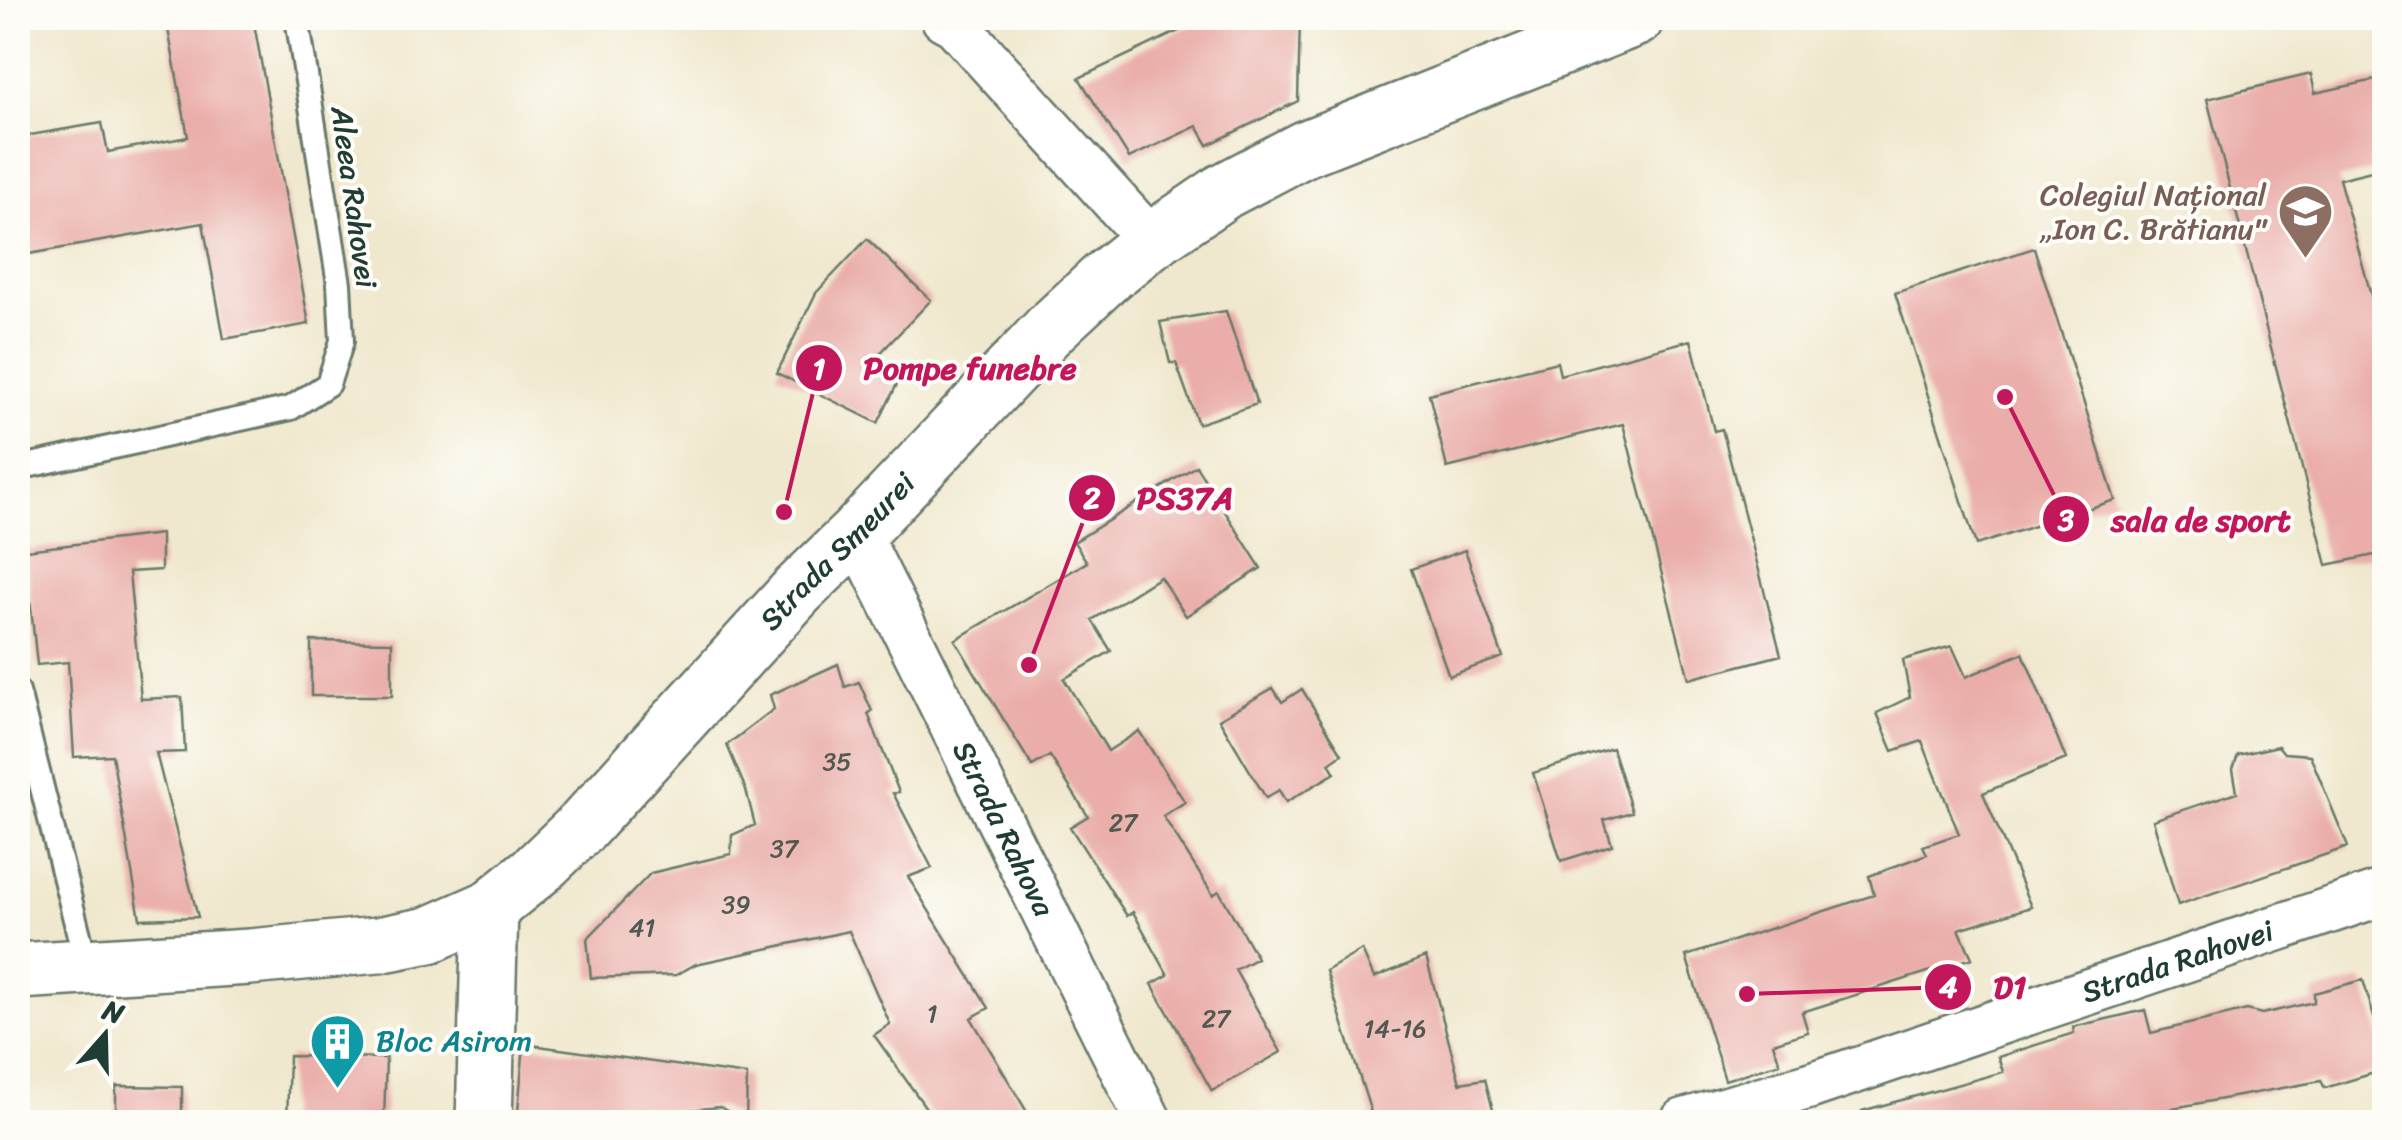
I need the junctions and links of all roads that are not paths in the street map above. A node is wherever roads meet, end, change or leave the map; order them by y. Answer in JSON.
{"nodes":[{"id":1,"x":297,"y":18,"type":"edge"},
{"id":2,"x":944,"y":18,"type":"edge"},
{"id":3,"x":1636,"y":18,"type":"edge"},
{"id":4,"x":1151,"y":241,"type":"junction"},
{"id":5,"x":18,"y":468,"type":"edge"},
{"id":6,"x":857,"y":533,"type":"junction"},
{"id":7,"x":18,"y":692,"type":"edge"},
{"id":8,"x":2384,"y":892,"type":"edge"},
{"id":9,"x":490,"y":908,"type":"junction"},
{"id":10,"x":87,"y":966,"type":"junction"},
{"id":11,"x":18,"y":970,"type":"edge"},
{"id":12,"x":484,"y":1122,"type":"edge"},
{"id":13,"x":1150,"y":1122,"type":"edge"},
{"id":14,"x":1683,"y":1122,"type":"edge"}],
"edges":[{"from":1,"to":5,"type":"lane","name":"Aleea Rahovei"},
{"from":2,"to":4,"type":"street"},
{"from":3,"to":4,"type":"main road","name":"Strada Smeurei"},
{"from":4,"to":6,"type":"main road","name":"Strada Smeurei"},
{"from":6,"to":9,"type":"main road","name":"Strada Smeurei"},
{"from":6,"to":13,"type":"street","name":"Strada Rahova"},
{"from":7,"to":10,"type":"lane"},
{"from":8,"to":14,"type":"street","name":"Strada Rahovei"},
{"from":9,"to":10,"type":"main road","name":"Strada Smeurei"},
{"from":9,"to":12,"type":"main road"},
{"from":10,"to":11,"type":"main road","name":"Strada Smeurei"}]}
